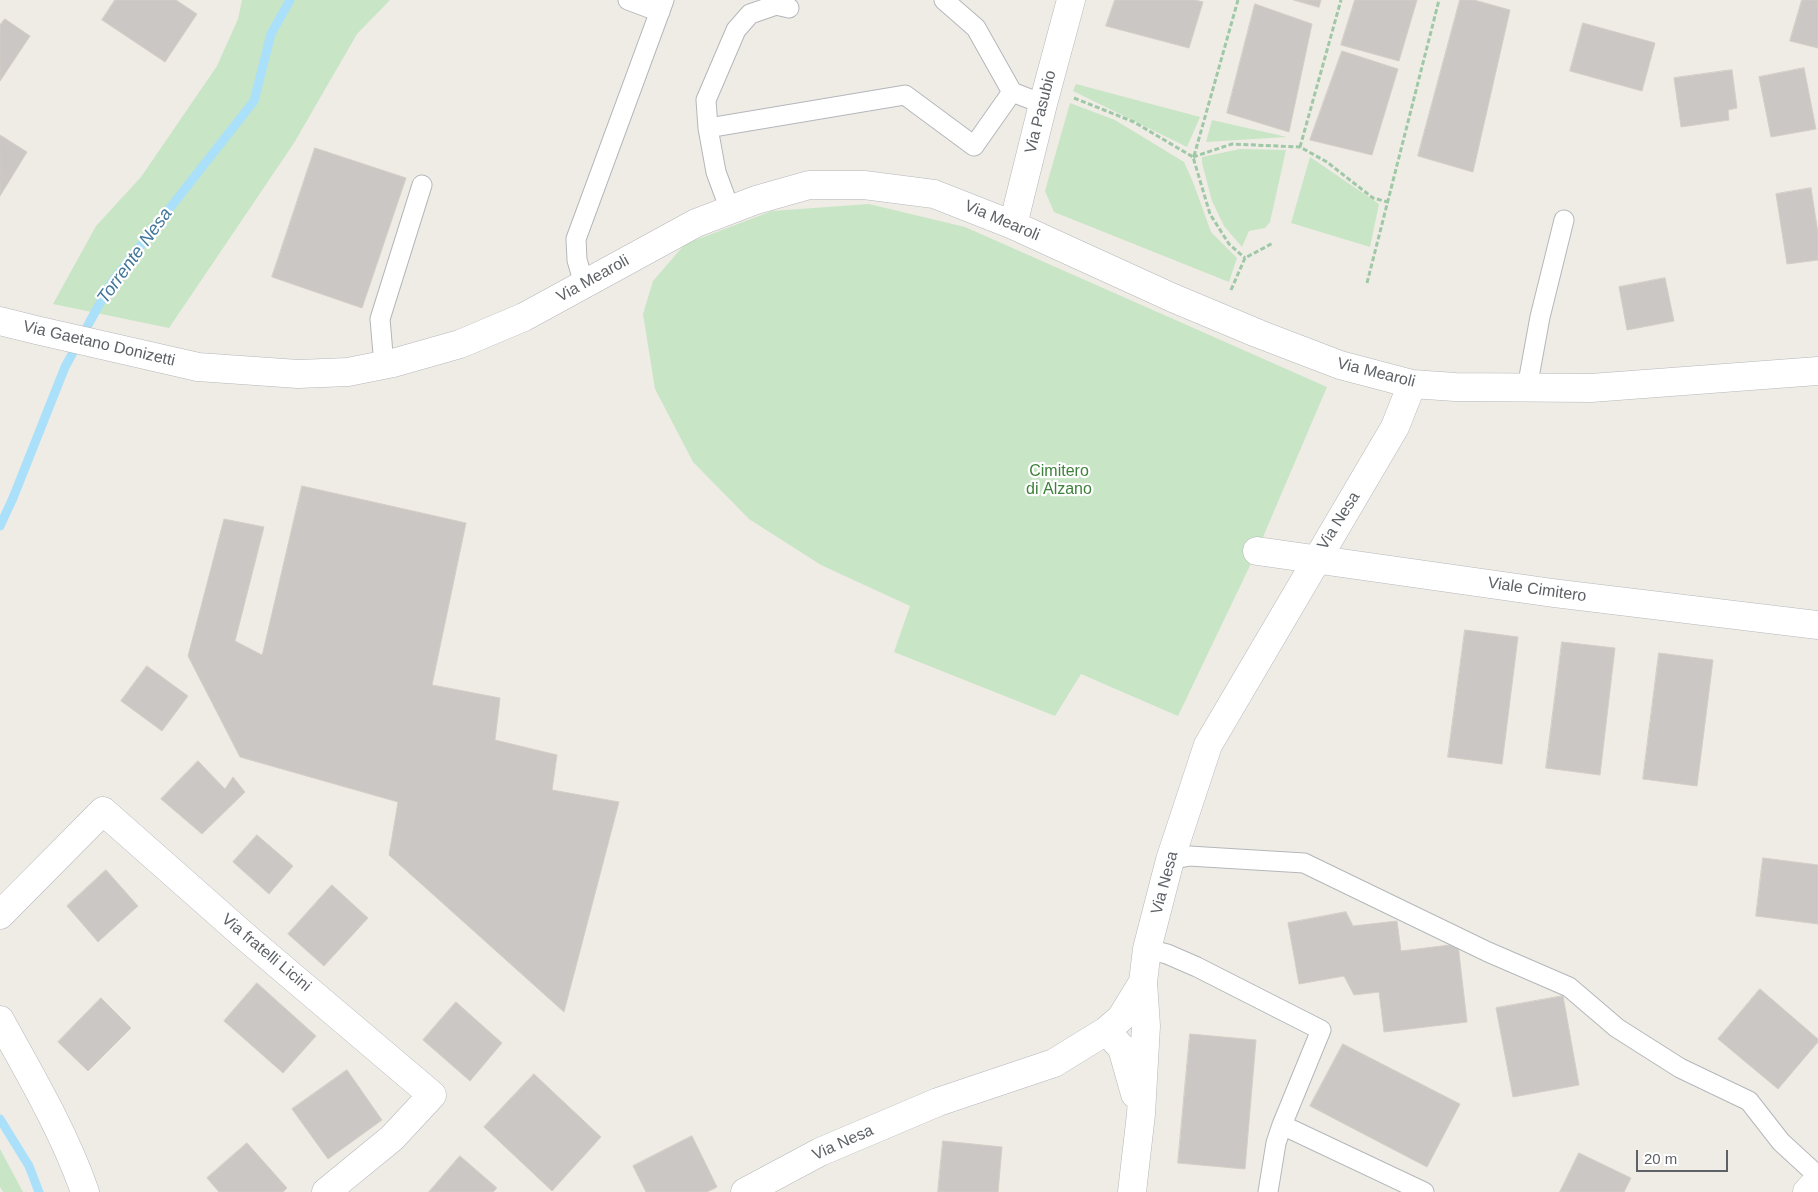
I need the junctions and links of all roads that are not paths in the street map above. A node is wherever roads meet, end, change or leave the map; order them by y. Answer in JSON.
{"nodes":[{"id":1,"x":628,"y":0,"type":"edge"},
{"id":2,"x":944,"y":0,"type":"edge"},
{"id":3,"x":1071,"y":0,"type":"edge"},
{"id":4,"x":662,"y":6,"type":"edge"},
{"id":5,"x":789,"y":8,"type":"dead end"},
{"id":6,"x":1012,"y":92,"type":"junction"},
{"id":7,"x":1045,"y":97,"type":"junction"},
{"id":8,"x":708,"y":128,"type":"junction"},
{"id":9,"x":422,"y":185,"type":"dead end"},
{"id":10,"x":730,"y":210,"type":"junction"},
{"id":11,"x":1564,"y":220,"type":"dead end"},
{"id":12,"x":1013,"y":225,"type":"junction"},
{"id":13,"x":584,"y":284,"type":"junction"},
{"id":14,"x":0,"y":321,"type":"edge"},
{"id":15,"x":384,"y":365,"type":"junction"},
{"id":16,"x":198,"y":367,"type":"joint"},
{"id":17,"x":1818,"y":371,"type":"edge"},
{"id":18,"x":1412,"y":384,"type":"junction"},
{"id":19,"x":1527,"y":388,"type":"junction"},
{"id":20,"x":1257,"y":551,"type":"dead end"},
{"id":21,"x":1316,"y":559,"type":"junction"},
{"id":22,"x":1818,"y":626,"type":"edge"},
{"id":23,"x":1170,"y":860,"type":"junction"},
{"id":24,"x":0,"y":915,"type":"edge"},
{"id":25,"x":1147,"y":949,"type":"junction"},
{"id":26,"x":1143,"y":982,"type":"junction"},
{"id":27,"x":0,"y":1020,"type":"edge"},
{"id":28,"x":1106,"y":1031,"type":"junction"},
{"id":29,"x":1141,"y":1114,"type":"junction"},
{"id":30,"x":1282,"y":1125,"type":"junction"},
{"id":31,"x":1818,"y":1178,"type":"edge"},
{"id":32,"x":85,"y":1192,"type":"edge"},
{"id":33,"x":326,"y":1192,"type":"edge"},
{"id":34,"x":745,"y":1192,"type":"edge"},
{"id":35,"x":1132,"y":1192,"type":"edge"},
{"id":36,"x":1268,"y":1192,"type":"edge"},
{"id":37,"x":1424,"y":1192,"type":"edge"},
{"id":38,"x":1807,"y":1192,"type":"edge"}],
"edges":[{"from":1,"to":4,"type":"lane"},
{"from":2,"to":6,"type":"lane"},
{"from":3,"to":7,"type":"street","name":"Via Pasubio"},
{"from":4,"to":13,"type":"lane"},
{"from":5,"to":8,"type":"lane"},
{"from":6,"to":7,"type":"lane"},
{"from":6,"to":8,"type":"lane"},
{"from":7,"to":12,"type":"street","name":"Via Pasubio"},
{"from":8,"to":10,"type":"lane"},
{"from":9,"to":15,"type":"lane"},
{"from":10,"to":12,"type":"street","name":"Via Mearoli"},
{"from":10,"to":13,"type":"street","name":"Via Mearoli"},
{"from":11,"to":19,"type":"lane"},
{"from":12,"to":18,"type":"street","name":"Via Mearoli"},
{"from":13,"to":15,"type":"street","name":"Via Mearoli"},
{"from":14,"to":16,"type":"street","name":"Via Gaetano Donizetti"},
{"from":15,"to":16,"type":"street","name":"Via Mearoli"},
{"from":17,"to":19,"type":"street","name":"Via Mearoli"},
{"from":18,"to":19,"type":"street","name":"Via Mearoli"},
{"from":18,"to":21,"type":"street","name":"Via Nesa"},
{"from":20,"to":21,"type":"street","name":"Viale Cimitero"},
{"from":21,"to":22,"type":"street","name":"Viale Cimitero"},
{"from":21,"to":23,"type":"street","name":"Via Nesa"},
{"from":23,"to":25,"type":"street","name":"Via Nesa"},
{"from":23,"to":31,"type":"lane"},
{"from":24,"to":33,"type":"street","name":"Via fratelli Licini"},
{"from":25,"to":26,"type":"street","name":"Via Nesa"},
{"from":25,"to":30,"type":"lane"},
{"from":26,"to":28,"type":"street","name":"Via Nesa"},
{"from":26,"to":29,"type":"street"},
{"from":27,"to":32,"type":"street"},
{"from":28,"to":29,"type":"street"},
{"from":28,"to":34,"type":"street","name":"Via Nesa"},
{"from":29,"to":35,"type":"street"},
{"from":30,"to":36,"type":"lane"},
{"from":30,"to":37,"type":"lane"},
{"from":31,"to":38,"type":"street"}]}
